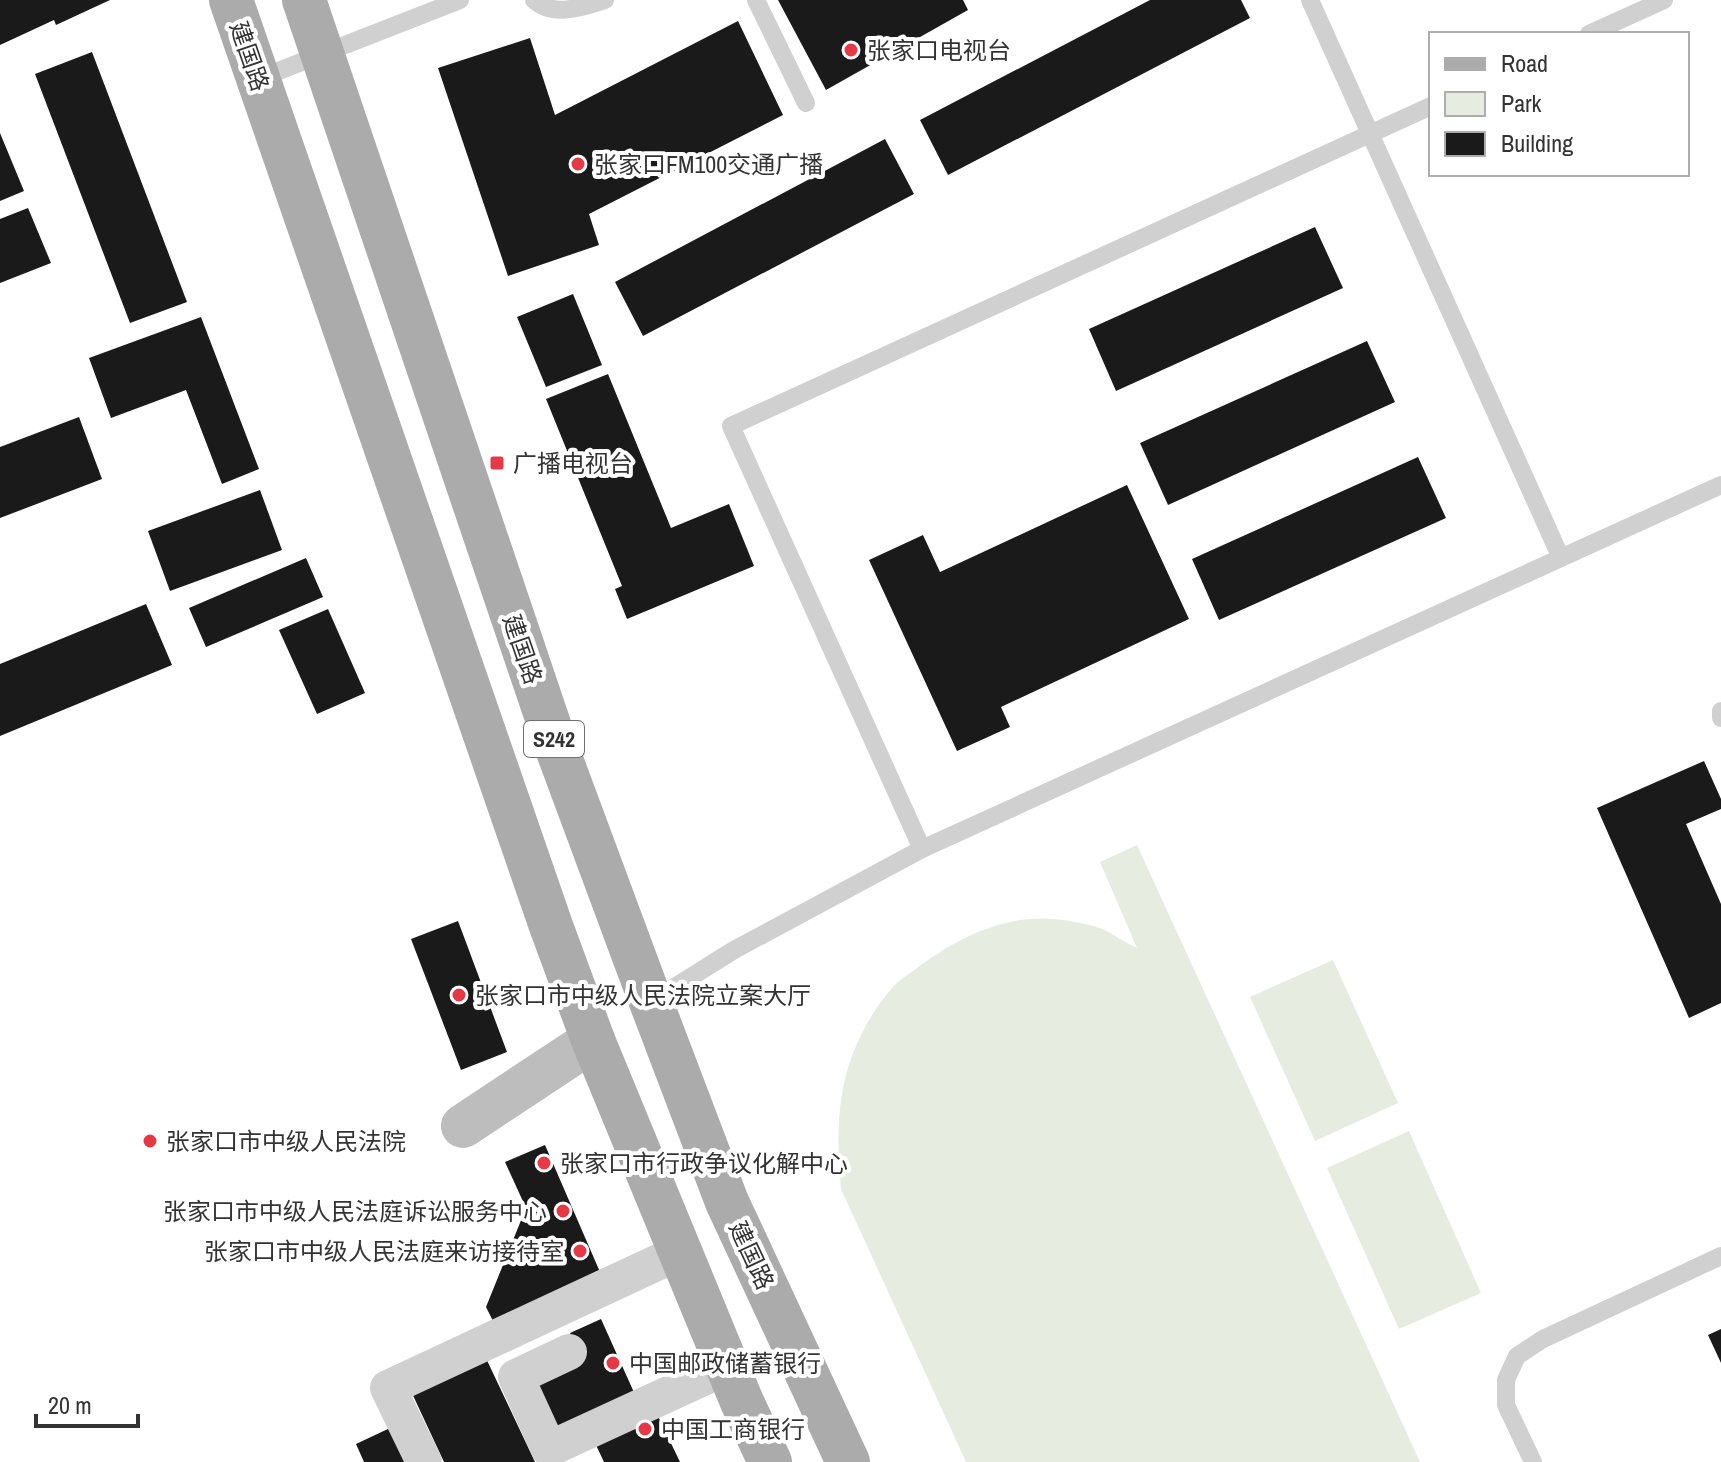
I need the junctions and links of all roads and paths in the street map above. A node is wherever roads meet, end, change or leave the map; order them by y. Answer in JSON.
{"nodes":[{"id":1,"x":294,"y":0,"type":"edge"},
{"id":2,"x":304,"y":0,"type":"edge"},
{"id":3,"x":460,"y":0,"type":"edge"},
{"id":4,"x":534,"y":0,"type":"edge"},
{"id":5,"x":605,"y":0,"type":"edge"},
{"id":6,"x":756,"y":0,"type":"edge"},
{"id":7,"x":1310,"y":0,"type":"edge"},
{"id":8,"x":1664,"y":0,"type":"edge"},
{"id":9,"x":235,"y":11,"type":"edge"},
{"id":10,"x":1593,"y":32,"type":"edge"},
{"id":11,"x":322,"y":53,"type":"junction"},
{"id":12,"x":258,"y":79,"type":"junction"},
{"id":13,"x":806,"y":103,"type":"dead end"},
{"id":14,"x":1429,"y":107,"type":"edge"},
{"id":15,"x":1370,"y":134,"type":"junction"},
{"id":16,"x":1721,"y":485,"type":"edge"},
{"id":17,"x":1561,"y":558,"type":"junction"},
{"id":18,"x":1721,"y":711,"type":"edge"},
{"id":19,"x":1721,"y":718,"type":"edge"},
{"id":20,"x":922,"y":849,"type":"junction"},
{"id":21,"x":651,"y":1002,"type":"junction"},
{"id":22,"x":593,"y":1040,"type":"junction"},
{"id":23,"x":463,"y":1126,"type":"dead end"},
{"id":24,"x":680,"y":1252,"type":"junction"},
{"id":25,"x":1721,"y":1256,"type":"edge"},
{"id":26,"x":569,"y":1352,"type":"dead end"},
{"id":27,"x":727,"y":1367,"type":"junction"},
{"id":28,"x":424,"y":1462,"type":"edge"},
{"id":29,"x":770,"y":1462,"type":"edge"},
{"id":30,"x":848,"y":1462,"type":"edge"},
{"id":31,"x":1533,"y":1462,"type":"edge"}],
"edges":[{"from":1,"to":9,"type":"main road"},
{"from":2,"to":11,"type":"main road","name":"建国路","number":"S242"},
{"from":3,"to":11,"type":"lane"},
{"from":4,"to":5,"type":"lane"},
{"from":6,"to":13,"type":"lane"},
{"from":7,"to":15,"type":"lane"},
{"from":8,"to":10,"type":"lane"},
{"from":9,"to":12,"type":"main road","name":"建国路","number":"S242"},
{"from":11,"to":12,"type":"lane"},
{"from":11,"to":21,"type":"main road","name":"建国路","number":"S242"},
{"from":12,"to":22,"type":"main road","name":"建国路","number":"S242"},
{"from":14,"to":15,"type":"lane"},
{"from":15,"to":17,"type":"lane"},
{"from":15,"to":20,"type":"lane"},
{"from":16,"to":17,"type":"lane"},
{"from":17,"to":20,"type":"lane"},
{"from":18,"to":19,"type":"lane"},
{"from":20,"to":21,"type":"lane"},
{"from":21,"to":22,"type":"main road"},
{"from":21,"to":30,"type":"main road","name":"建国路","number":"S242"},
{"from":22,"to":23,"type":"street"},
{"from":22,"to":24,"type":"main road","name":"建国路","number":"S242"},
{"from":24,"to":27,"type":"main road","name":"建国路","number":"S242"},
{"from":24,"to":28,"type":"street"},
{"from":25,"to":31,"type":"lane"},
{"from":26,"to":27,"type":"street"},
{"from":27,"to":29,"type":"main road","name":"建国路","number":"S242"}]}
